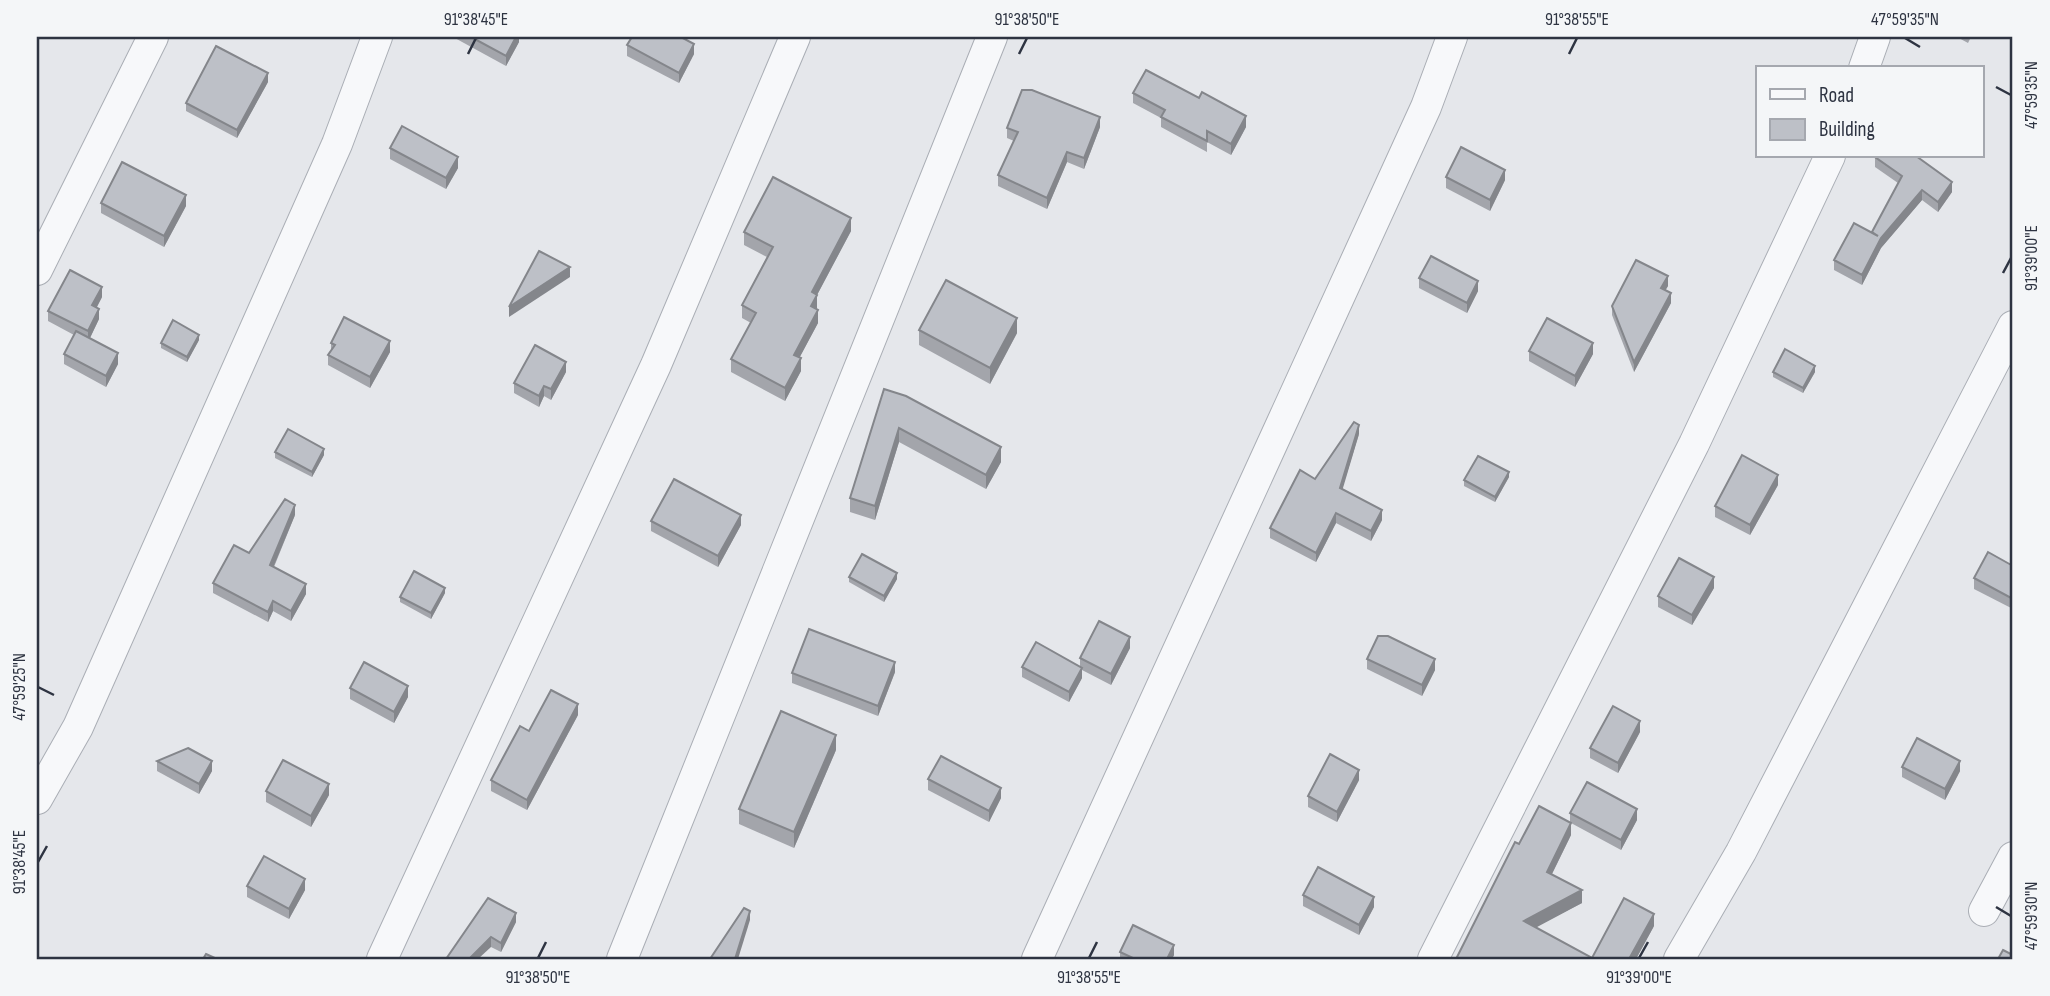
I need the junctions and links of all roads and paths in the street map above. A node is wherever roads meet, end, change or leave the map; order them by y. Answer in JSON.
{"nodes":[{"id":1,"x":153,"y":37,"type":"edge"},
{"id":2,"x":377,"y":37,"type":"edge"},
{"id":3,"x":795,"y":37,"type":"edge"},
{"id":4,"x":992,"y":37,"type":"edge"},
{"id":5,"x":1452,"y":37,"type":"edge"},
{"id":6,"x":1875,"y":37,"type":"edge"},
{"id":7,"x":1865,"y":66,"type":"edge"},
{"id":8,"x":1829,"y":158,"type":"edge"},
{"id":9,"x":37,"y":270,"type":"edge"},
{"id":10,"x":2013,"y":326,"type":"edge"},
{"id":11,"x":37,"y":799,"type":"edge"},
{"id":12,"x":2013,"y":857,"type":"edge"},
{"id":13,"x":1984,"y":911,"type":"dead end"},
{"id":14,"x":382,"y":959,"type":"edge"},
{"id":15,"x":622,"y":959,"type":"edge"},
{"id":16,"x":1037,"y":959,"type":"edge"},
{"id":17,"x":1433,"y":959,"type":"edge"},
{"id":18,"x":1679,"y":959,"type":"edge"}],
"edges":[{"from":1,"to":9,"type":"street"},
{"from":2,"to":11,"type":"street"},
{"from":3,"to":14,"type":"street"},
{"from":4,"to":15,"type":"street"},
{"from":5,"to":16,"type":"street"},
{"from":6,"to":7,"type":"street"},
{"from":8,"to":17,"type":"street"},
{"from":10,"to":18,"type":"street"},
{"from":12,"to":13,"type":"street"}]}
